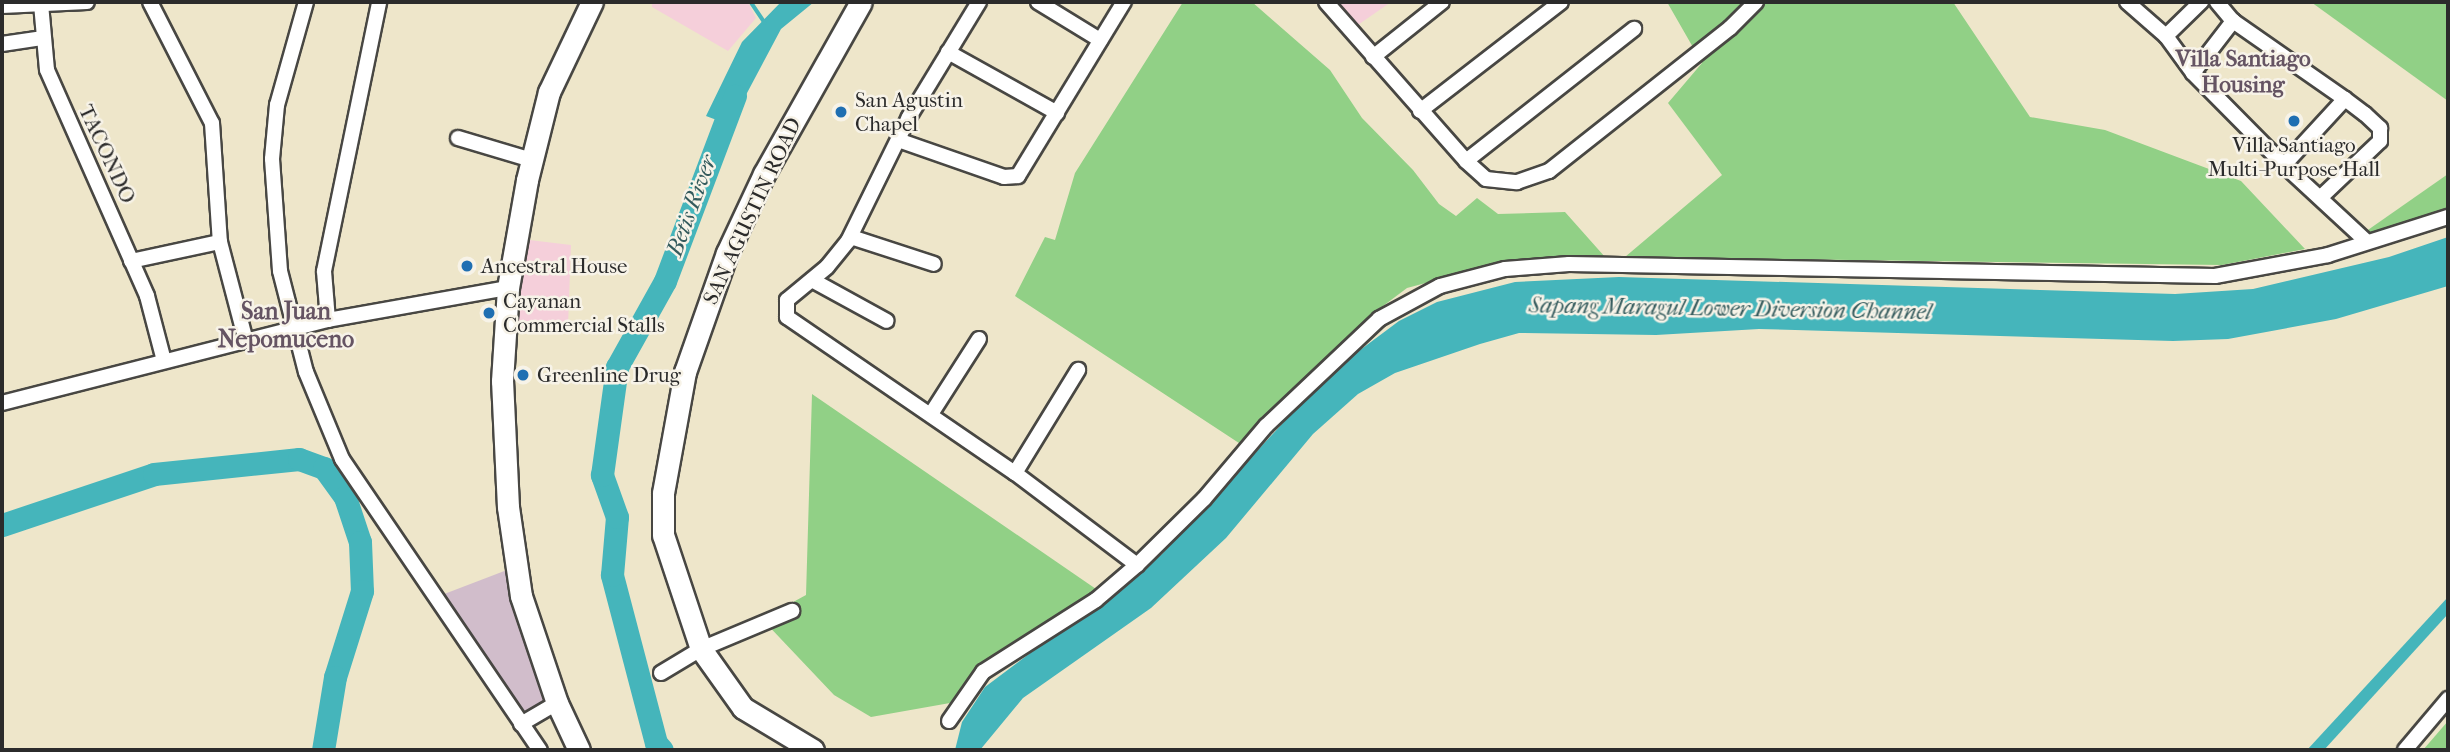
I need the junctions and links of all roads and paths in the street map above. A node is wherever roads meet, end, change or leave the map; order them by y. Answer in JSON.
{"nodes":[{"id":1,"x":87,"y":2,"type":"edge"},
{"id":2,"x":150,"y":2,"type":"edge"},
{"id":3,"x":306,"y":2,"type":"edge"},
{"id":4,"x":379,"y":2,"type":"edge"},
{"id":5,"x":592,"y":2,"type":"edge"},
{"id":6,"x":861,"y":2,"type":"edge"},
{"id":7,"x":979,"y":2,"type":"edge"},
{"id":8,"x":1038,"y":2,"type":"edge"},
{"id":9,"x":1124,"y":2,"type":"edge"},
{"id":10,"x":1326,"y":2,"type":"edge"},
{"id":11,"x":1442,"y":2,"type":"edge"},
{"id":12,"x":1561,"y":2,"type":"edge"},
{"id":13,"x":1756,"y":2,"type":"edge"},
{"id":14,"x":2127,"y":2,"type":"edge"},
{"id":15,"x":2201,"y":2,"type":"edge"},
{"id":16,"x":2217,"y":2,"type":"edge"},
{"id":17,"x":41,"y":4,"type":"junction"},
{"id":18,"x":2,"y":6,"type":"edge"},
{"id":19,"x":2233,"y":21,"type":"junction"},
{"id":20,"x":1634,"y":29,"type":"dead end"},
{"id":21,"x":2166,"y":36,"type":"junction"},
{"id":22,"x":42,"y":38,"type":"junction"},
{"id":23,"x":1100,"y":40,"type":"junction"},
{"id":24,"x":2,"y":44,"type":"edge"},
{"id":25,"x":947,"y":52,"type":"junction"},
{"id":26,"x":1373,"y":57,"type":"junction"},
{"id":27,"x":2193,"y":73,"type":"junction"},
{"id":28,"x":2346,"y":99,"type":"junction"},
{"id":29,"x":1420,"y":111,"type":"junction"},
{"id":30,"x":1057,"y":113,"type":"junction"},
{"id":31,"x":458,"y":138,"type":"dead end"},
{"id":32,"x":898,"y":140,"type":"junction"},
{"id":33,"x":532,"y":160,"type":"junction"},
{"id":34,"x":1466,"y":161,"type":"junction"},
{"id":35,"x":2284,"y":164,"type":"junction"},
{"id":36,"x":2322,"y":196,"type":"junction"},
{"id":37,"x":2448,"y":217,"type":"edge"},
{"id":38,"x":851,"y":237,"type":"junction"},
{"id":39,"x":2366,"y":241,"type":"junction"},
{"id":40,"x":220,"y":242,"type":"junction"},
{"id":41,"x":131,"y":261,"type":"junction"},
{"id":42,"x":934,"y":264,"type":"dead end"},
{"id":43,"x":813,"y":280,"type":"junction"},
{"id":44,"x":508,"y":288,"type":"junction"},
{"id":45,"x":328,"y":320,"type":"junction"},
{"id":46,"x":887,"y":321,"type":"dead end"},
{"id":47,"x":293,"y":331,"type":"junction"},
{"id":48,"x":979,"y":338,"type":"dead end"},
{"id":49,"x":246,"y":341,"type":"junction"},
{"id":50,"x":164,"y":361,"type":"junction"},
{"id":51,"x":1078,"y":370,"type":"dead end"},
{"id":52,"x":2,"y":403,"type":"edge"},
{"id":53,"x":931,"y":414,"type":"junction"},
{"id":54,"x":1015,"y":473,"type":"junction"},
{"id":55,"x":1137,"y":565,"type":"junction"},
{"id":56,"x":792,"y":611,"type":"dead end"},
{"id":57,"x":701,"y":649,"type":"junction"},
{"id":58,"x":661,"y":673,"type":"dead end"},
{"id":59,"x":2448,"y":699,"type":"edge"},
{"id":60,"x":557,"y":703,"type":"junction"},
{"id":61,"x":949,"y":721,"type":"dead end"},
{"id":62,"x":521,"y":724,"type":"junction"},
{"id":63,"x":540,"y":750,"type":"edge"},
{"id":64,"x":579,"y":750,"type":"edge"},
{"id":65,"x":813,"y":750,"type":"edge"},
{"id":66,"x":2404,"y":750,"type":"edge"}],
"edges":[{"from":1,"to":17,"type":"street"},
{"from":2,"to":40,"type":"street"},
{"from":3,"to":47,"type":"street"},
{"from":4,"to":45,"type":"street"},
{"from":5,"to":33,"type":"street"},
{"from":6,"to":57,"type":"street","name":"SAN AGUSTIN ROAD"},
{"from":7,"to":25,"type":"street"},
{"from":8,"to":23,"type":"street"},
{"from":9,"to":23,"type":"street"},
{"from":10,"to":26,"type":"street"},
{"from":11,"to":26,"type":"street"},
{"from":12,"to":29,"type":"street"},
{"from":13,"to":34,"type":"street"},
{"from":14,"to":21,"type":"street"},
{"from":15,"to":21,"type":"street"},
{"from":16,"to":19,"type":"street"},
{"from":17,"to":18,"type":"street"},
{"from":17,"to":22,"type":"street","name":"TACONDO"},
{"from":19,"to":27,"type":"street"},
{"from":19,"to":28,"type":"street"},
{"from":20,"to":34,"type":"street"},
{"from":21,"to":27,"type":"street"},
{"from":22,"to":24,"type":"street"},
{"from":22,"to":41,"type":"street","name":"TACONDO"},
{"from":23,"to":30,"type":"street"},
{"from":25,"to":30,"type":"street"},
{"from":25,"to":32,"type":"street"},
{"from":26,"to":29,"type":"street"},
{"from":27,"to":35,"type":"street"},
{"from":28,"to":35,"type":"street"},
{"from":28,"to":36,"type":"street"},
{"from":29,"to":34,"type":"street"},
{"from":30,"to":32,"type":"street"},
{"from":31,"to":33,"type":"street"},
{"from":32,"to":38,"type":"street"},
{"from":33,"to":44,"type":"street"},
{"from":35,"to":36,"type":"street"},
{"from":36,"to":39,"type":"street"},
{"from":37,"to":39,"type":"street"},
{"from":38,"to":42,"type":"street"},
{"from":38,"to":43,"type":"street"},
{"from":39,"to":55,"type":"street"},
{"from":40,"to":41,"type":"street"},
{"from":40,"to":49,"type":"street"},
{"from":41,"to":50,"type":"street","name":"TACONDO"},
{"from":43,"to":46,"type":"street"},
{"from":43,"to":53,"type":"street"},
{"from":44,"to":45,"type":"street"},
{"from":44,"to":60,"type":"street"},
{"from":45,"to":47,"type":"street"},
{"from":47,"to":49,"type":"street"},
{"from":47,"to":62,"type":"street"},
{"from":48,"to":53,"type":"street"},
{"from":49,"to":50,"type":"street"},
{"from":50,"to":52,"type":"street"},
{"from":51,"to":54,"type":"street"},
{"from":53,"to":54,"type":"street"},
{"from":54,"to":55,"type":"street"},
{"from":55,"to":61,"type":"street"},
{"from":56,"to":57,"type":"street"},
{"from":57,"to":58,"type":"street"},
{"from":57,"to":65,"type":"street","name":"SAN AGUSTIN ROAD"},
{"from":59,"to":66,"type":"street"},
{"from":60,"to":62,"type":"street"},
{"from":60,"to":64,"type":"street"},
{"from":62,"to":63,"type":"street"}]}
